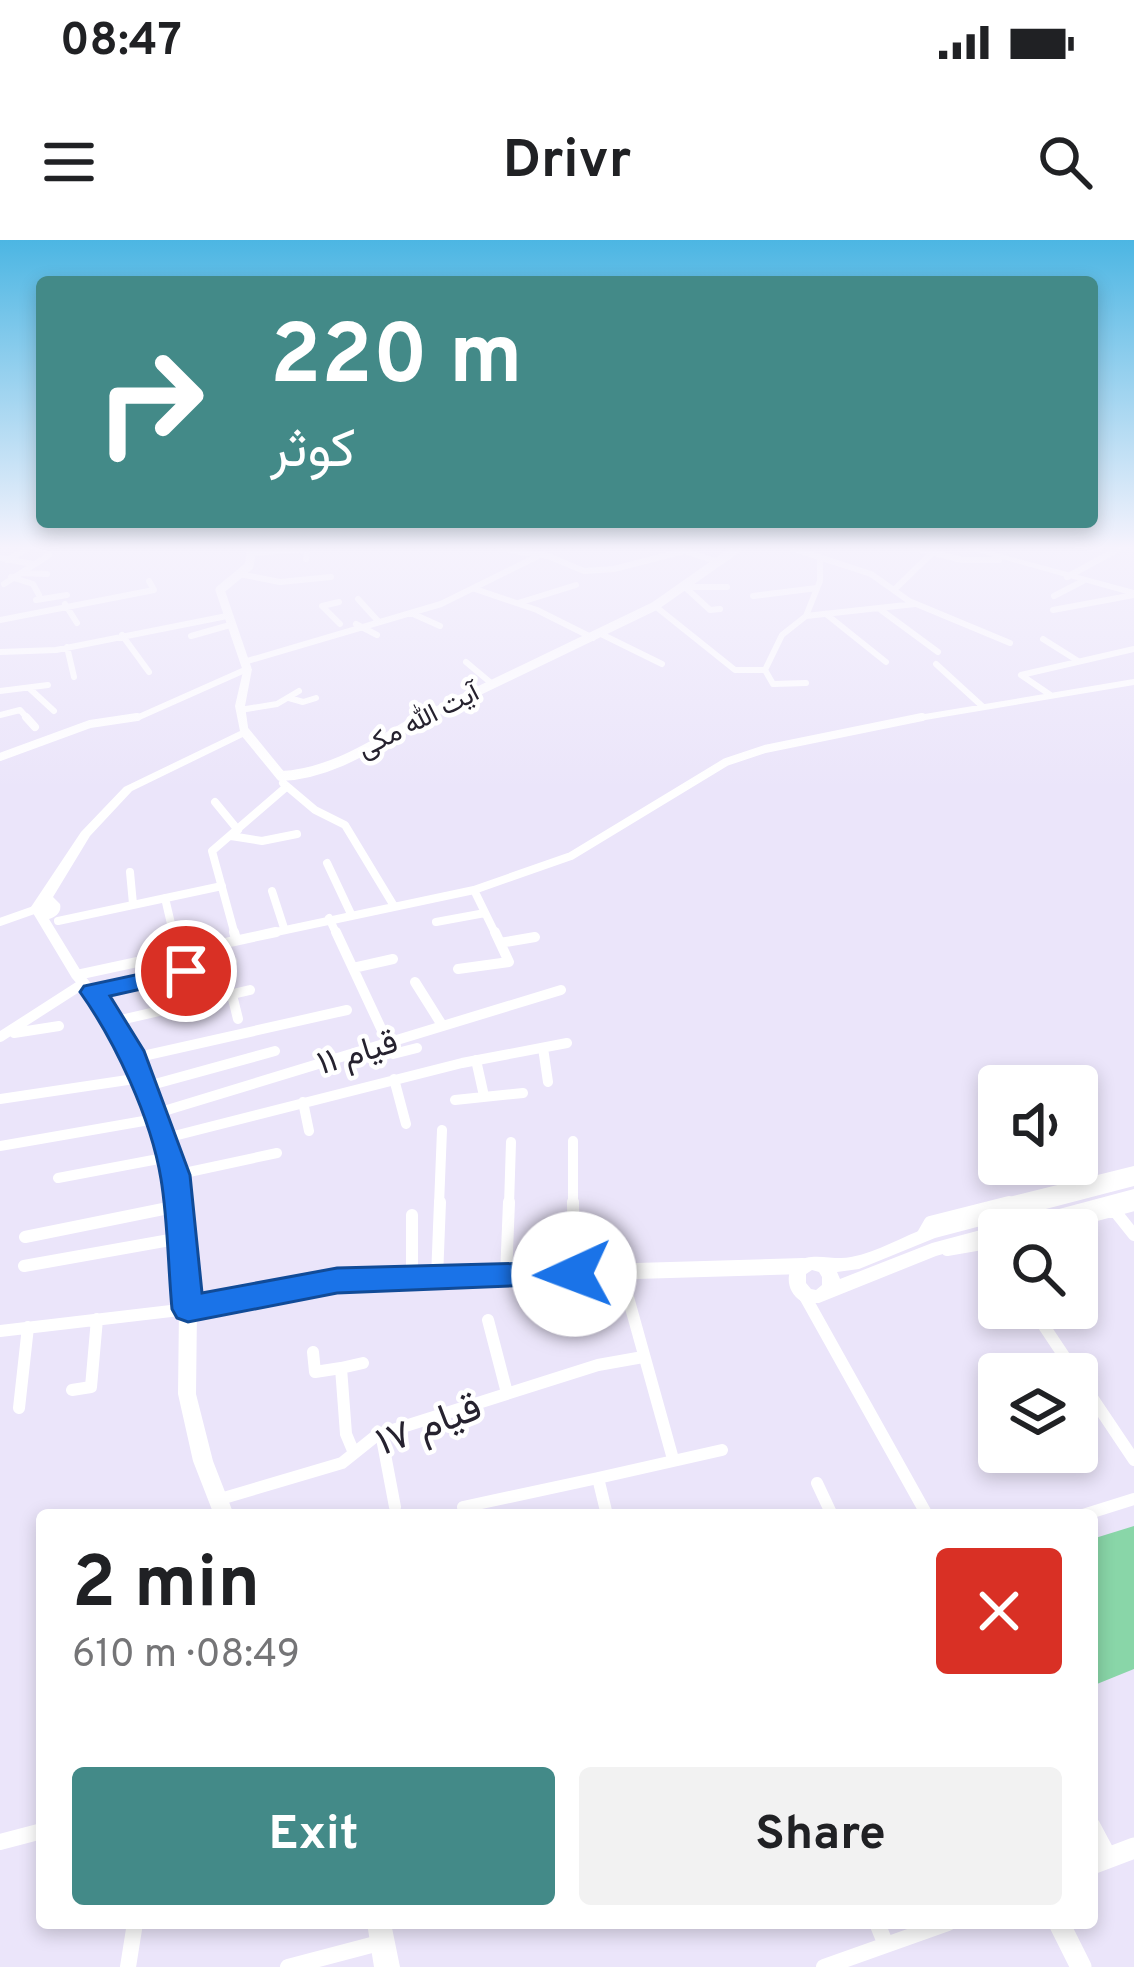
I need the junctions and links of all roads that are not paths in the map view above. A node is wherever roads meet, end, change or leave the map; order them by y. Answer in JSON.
{"nodes":[{"id":1,"x":175,"y":628,"type":"edge"},
{"id":2,"x":210,"y":628,"type":"edge"},
{"id":3,"x":232,"y":628,"type":"edge"},
{"id":4,"x":335,"y":628,"type":"edge"},
{"id":5,"x":350,"y":628,"type":"edge"},
{"id":6,"x":364,"y":628,"type":"edge"},
{"id":7,"x":576,"y":628,"type":"edge"},
{"id":8,"x":614,"y":628,"type":"edge"},
{"id":9,"x":685,"y":628,"type":"edge"},
{"id":10,"x":791,"y":628,"type":"edge"},
{"id":11,"x":843,"y":628,"type":"edge"},
{"id":12,"x":904,"y":628,"type":"edge"},
{"id":13,"x":976,"y":628,"type":"edge"},
{"id":14,"x":327,"y":634,"type":"junction"},
{"id":15,"x":122,"y":635,"type":"junction"},
{"id":16,"x":191,"y":635,"type":"dead end"},
{"id":17,"x":377,"y":635,"type":"dead end"},
{"id":18,"x":13,"y":636,"type":"dead end"},
{"id":19,"x":597,"y":636,"type":"junction"},
{"id":20,"x":1043,"y":639,"type":"dead end"},
{"id":21,"x":1010,"y":644,"type":"dead end"},
{"id":22,"x":67,"y":647,"type":"junction"},
{"id":23,"x":16,"y":650,"type":"junction"},
{"id":24,"x":1134,"y":650,"type":"edge"},
{"id":25,"x":0,"y":652,"type":"edge"},
{"id":26,"x":938,"y":652,"type":"dead end"},
{"id":27,"x":466,"y":662,"type":"dead end"},
{"id":28,"x":886,"y":662,"type":"dead end"},
{"id":29,"x":1078,"y":662,"type":"junction"},
{"id":30,"x":662,"y":664,"type":"dead end"},
{"id":31,"x":936,"y":664,"type":"dead end"},
{"id":32,"x":246,"y":665,"type":"junction"},
{"id":33,"x":765,"y":670,"type":"junction"},
{"id":34,"x":149,"y":672,"type":"dead end"},
{"id":35,"x":74,"y":677,"type":"dead end"},
{"id":36,"x":806,"y":682,"type":"dead end"},
{"id":37,"x":1134,"y":682,"type":"edge"},
{"id":38,"x":491,"y":683,"type":"junction"},
{"id":39,"x":48,"y":685,"type":"dead end"},
{"id":40,"x":29,"y":688,"type":"junction"},
{"id":41,"x":0,"y":691,"type":"edge"},
{"id":42,"x":299,"y":691,"type":"dead end"},
{"id":43,"x":1048,"y":694,"type":"junction"},
{"id":44,"x":289,"y":698,"type":"junction"},
{"id":45,"x":316,"y":698,"type":"dead end"},
{"id":46,"x":982,"y":706,"type":"junction"},
{"id":47,"x":240,"y":710,"type":"junction"},
{"id":48,"x":54,"y":711,"type":"dead end"},
{"id":49,"x":0,"y":715,"type":"edge"},
{"id":50,"x":35,"y":728,"type":"dead end"},
{"id":51,"x":245,"y":732,"type":"junction"},
{"id":52,"x":54,"y":736,"type":"junction"},
{"id":53,"x":70,"y":748,"type":"dead end"},
{"id":54,"x":0,"y":757,"type":"edge"},
{"id":55,"x":283,"y":782,"type":"junction"},
{"id":56,"x":215,"y":802,"type":"dead end"},
{"id":57,"x":234,"y":833,"type":"junction"},
{"id":58,"x":297,"y":834,"type":"dead end"},
{"id":59,"x":212,"y":851,"type":"junction"},
{"id":60,"x":194,"y":857,"type":"dead end"},
{"id":61,"x":327,"y":863,"type":"dead end"},
{"id":62,"x":130,"y":872,"type":"dead end"},
{"id":63,"x":222,"y":886,"type":"junction"},
{"id":64,"x":474,"y":890,"type":"junction"},
{"id":65,"x":272,"y":891,"type":"dead end"},
{"id":66,"x":165,"y":898,"type":"junction"},
{"id":67,"x":133,"y":904,"type":"junction"},
{"id":68,"x":394,"y":906,"type":"junction"},
{"id":69,"x":49,"y":914,"type":"junction"},
{"id":70,"x":351,"y":914,"type":"junction"},
{"id":71,"x":485,"y":914,"type":"junction"},
{"id":72,"x":329,"y":918,"type":"junction"},
{"id":73,"x":0,"y":922,"type":"edge"},
{"id":74,"x":436,"y":922,"type":"dead end"},
{"id":75,"x":172,"y":928,"type":"dead end"},
{"id":76,"x":284,"y":928,"type":"junction"},
{"id":77,"x":535,"y":938,"type":"dead end"},
{"id":78,"x":236,"y":939,"type":"junction"},
{"id":79,"x":500,"y":943,"type":"junction"},
{"id":80,"x":393,"y":959,"type":"dead end"},
{"id":81,"x":232,"y":962,"type":"dead end"},
{"id":82,"x":353,"y":968,"type":"junction"},
{"id":83,"x":458,"y":969,"type":"dead end"},
{"id":84,"x":415,"y":982,"type":"dead end"},
{"id":85,"x":84,"y":983,"type":"junction"},
{"id":86,"x":250,"y":990,"type":"dead end"},
{"id":87,"x":561,"y":990,"type":"dead end"},
{"id":88,"x":232,"y":994,"type":"junction"},
{"id":89,"x":347,"y":1010,"type":"dead end"},
{"id":90,"x":238,"y":1019,"type":"dead end"},
{"id":91,"x":116,"y":1021,"type":"junction"},
{"id":92,"x":297,"y":1021,"type":"junction"},
{"id":93,"x":442,"y":1025,"type":"junction"},
{"id":94,"x":59,"y":1026,"type":"dead end"},
{"id":95,"x":14,"y":1031,"type":"junction"},
{"id":96,"x":0,"y":1036,"type":"edge"},
{"id":97,"x":303,"y":1036,"type":"dead end"},
{"id":98,"x":388,"y":1042,"type":"junction"},
{"id":99,"x":567,"y":1043,"type":"dead end"},
{"id":100,"x":417,"y":1048,"type":"dead end"},
{"id":101,"x":543,"y":1048,"type":"junction"},
{"id":102,"x":13,"y":1050,"type":"dead end"},
{"id":103,"x":275,"y":1051,"type":"dead end"},
{"id":104,"x":134,"y":1058,"type":"junction"},
{"id":105,"x":476,"y":1060,"type":"junction"},
{"id":106,"x":394,"y":1079,"type":"junction"},
{"id":107,"x":548,"y":1082,"type":"dead end"},
{"id":108,"x":142,"y":1083,"type":"junction"},
{"id":109,"x":523,"y":1093,"type":"dead end"},
{"id":110,"x":484,"y":1096,"type":"junction"},
{"id":111,"x":0,"y":1099,"type":"edge"},
{"id":112,"x":455,"y":1100,"type":"dead end"},
{"id":113,"x":303,"y":1102,"type":"junction"},
{"id":114,"x":154,"y":1117,"type":"junction"},
{"id":115,"x":406,"y":1124,"type":"dead end"},
{"id":116,"x":442,"y":1130,"type":"dead end"},
{"id":117,"x":309,"y":1131,"type":"dead end"},
{"id":118,"x":162,"y":1139,"type":"junction"},
{"id":119,"x":574,"y":1141,"type":"dead end"},
{"id":120,"x":511,"y":1142,"type":"dead end"},
{"id":121,"x":0,"y":1145,"type":"edge"},
{"id":122,"x":277,"y":1153,"type":"dead end"},
{"id":123,"x":169,"y":1157,"type":"junction"},
{"id":124,"x":175,"y":1175,"type":"junction"},
{"id":125,"x":1134,"y":1176,"type":"edge"},
{"id":126,"x":58,"y":1178,"type":"dead end"},
{"id":127,"x":1134,"y":1195,"type":"edge"},
{"id":128,"x":1134,"y":1205,"type":"edge"},
{"id":129,"x":178,"y":1206,"type":"junction"},
{"id":130,"x":1114,"y":1210,"type":"junction"},
{"id":131,"x":1098,"y":1214,"type":"edge"},
{"id":132,"x":412,"y":1215,"type":"dead end"},
{"id":133,"x":1134,"y":1235,"type":"edge"},
{"id":134,"x":25,"y":1237,"type":"dead end"},
{"id":135,"x":181,"y":1238,"type":"junction"},
{"id":136,"x":927,"y":1243,"type":"junction"},
{"id":137,"x":978,"y":1247,"type":"edge"},
{"id":138,"x":24,"y":1266,"type":"dead end"},
{"id":139,"x":621,"y":1272,"type":"junction"},
{"id":140,"x":574,"y":1274,"type":"junction"},
{"id":141,"x":506,"y":1276,"type":"junction"},
{"id":142,"x":805,"y":1277,"type":"junction"},
{"id":143,"x":412,"y":1278,"type":"junction"},
{"id":144,"x":437,"y":1278,"type":"junction"},
{"id":145,"x":830,"y":1290,"type":"junction"},
{"id":146,"x":188,"y":1309,"type":"junction"},
{"id":147,"x":814,"y":1311,"type":"junction"},
{"id":148,"x":98,"y":1319,"type":"junction"},
{"id":149,"x":488,"y":1320,"type":"dead end"},
{"id":150,"x":28,"y":1328,"type":"junction"},
{"id":151,"x":0,"y":1330,"type":"edge"},
{"id":152,"x":313,"y":1352,"type":"dead end"},
{"id":153,"x":643,"y":1357,"type":"junction"},
{"id":154,"x":363,"y":1363,"type":"dead end"},
{"id":155,"x":341,"y":1368,"type":"junction"},
{"id":156,"x":73,"y":1390,"type":"dead end"},
{"id":157,"x":507,"y":1394,"type":"junction"},
{"id":158,"x":1098,"y":1406,"type":"edge"},
{"id":159,"x":19,"y":1408,"type":"dead end"},
{"id":160,"x":381,"y":1433,"type":"junction"},
{"id":161,"x":722,"y":1450,"type":"dead end"},
{"id":162,"x":355,"y":1453,"type":"junction"},
{"id":163,"x":673,"y":1459,"type":"junction"},
{"id":164,"x":1134,"y":1460,"type":"edge"},
{"id":165,"x":598,"y":1478,"type":"junction"},
{"id":166,"x":817,"y":1483,"type":"dead end"},
{"id":167,"x":1134,"y":1499,"type":"edge"},
{"id":168,"x":221,"y":1507,"type":"edge"},
{"id":169,"x":395,"y":1508,"type":"dead end"},
{"id":170,"x":463,"y":1509,"type":"edge"},
{"id":171,"x":606,"y":1509,"type":"edge"},
{"id":172,"x":829,"y":1509,"type":"edge"},
{"id":173,"x":924,"y":1509,"type":"edge"},
{"id":174,"x":1098,"y":1510,"type":"edge"},
{"id":175,"x":36,"y":1833,"type":"edge"},
{"id":176,"x":0,"y":1842,"type":"edge"},
{"id":177,"x":1134,"y":1848,"type":"edge"},
{"id":178,"x":1101,"y":1861,"type":"edge"},
{"id":179,"x":134,"y":1929,"type":"edge"},
{"id":180,"x":879,"y":1929,"type":"edge"},
{"id":181,"x":931,"y":1929,"type":"edge"},
{"id":182,"x":1062,"y":1929,"type":"edge"},
{"id":183,"x":383,"y":1944,"type":"edge"},
{"id":184,"x":886,"y":1945,"type":"junction"},
{"id":185,"x":128,"y":1967,"type":"edge"},
{"id":186,"x":288,"y":1967,"type":"edge"},
{"id":187,"x":824,"y":1967,"type":"edge"},
{"id":188,"x":1081,"y":1967,"type":"edge"}],
"edges":[{"from":1,"to":15,"type":"street"},
{"from":2,"to":16,"type":"street"},
{"from":3,"to":32,"type":"street"},
{"from":4,"to":14,"type":"street"},
{"from":5,"to":14,"type":"street"},
{"from":6,"to":17,"type":"street"},
{"from":7,"to":19,"type":"street"},
{"from":8,"to":19,"type":"street","name":"آیت الله مکی"},
{"from":9,"to":33,"type":"street"},
{"from":10,"to":33,"type":"street"},
{"from":11,"to":28,"type":"street"},
{"from":12,"to":26,"type":"street"},
{"from":13,"to":21,"type":"street"},
{"from":14,"to":32,"type":"street"},
{"from":15,"to":22,"type":"street"},
{"from":15,"to":34,"type":"street"},
{"from":18,"to":23,"type":"street"},
{"from":19,"to":30,"type":"street"},
{"from":19,"to":38,"type":"street","name":"آیت الله مکی"},
{"from":20,"to":29,"type":"street"},
{"from":22,"to":23,"type":"street"},
{"from":22,"to":35,"type":"street"},
{"from":23,"to":25,"type":"street"},
{"from":24,"to":29,"type":"street"},
{"from":27,"to":38,"type":"street"},
{"from":29,"to":43,"type":"street"},
{"from":31,"to":46,"type":"street"},
{"from":32,"to":47,"type":"main road"},
{"from":32,"to":52,"type":"street"},
{"from":33,"to":36,"type":"street"},
{"from":37,"to":43,"type":"street"},
{"from":38,"to":55,"type":"street","name":"آیت الله مکی"},
{"from":39,"to":40,"type":"street"},
{"from":40,"to":41,"type":"street"},
{"from":40,"to":48,"type":"street"},
{"from":42,"to":44,"type":"street"},
{"from":43,"to":46,"type":"street"},
{"from":44,"to":45,"type":"street"},
{"from":44,"to":47,"type":"street"},
{"from":46,"to":64,"type":"street"},
{"from":47,"to":51,"type":"main road"},
{"from":49,"to":50,"type":"street"},
{"from":51,"to":55,"type":"street"},
{"from":51,"to":69,"type":"main road"},
{"from":52,"to":53,"type":"street"},
{"from":52,"to":54,"type":"street"},
{"from":55,"to":57,"type":"street"},
{"from":55,"to":68,"type":"street"},
{"from":56,"to":57,"type":"street"},
{"from":57,"to":58,"type":"street"},
{"from":57,"to":59,"type":"street"},
{"from":59,"to":60,"type":"street"},
{"from":59,"to":63,"type":"street"},
{"from":61,"to":70,"type":"street"},
{"from":62,"to":67,"type":"street"},
{"from":63,"to":66,"type":"street"},
{"from":63,"to":78,"type":"street"},
{"from":64,"to":68,"type":"street"},
{"from":64,"to":71,"type":"street"},
{"from":65,"to":76,"type":"street"},
{"from":66,"to":67,"type":"street"},
{"from":66,"to":75,"type":"street"},
{"from":67,"to":69,"type":"street"},
{"from":68,"to":70,"type":"street"},
{"from":69,"to":73,"type":"street"},
{"from":69,"to":85,"type":"main road"},
{"from":70,"to":72,"type":"street"},
{"from":71,"to":74,"type":"street"},
{"from":71,"to":79,"type":"street"},
{"from":72,"to":76,"type":"street"},
{"from":72,"to":82,"type":"street"},
{"from":76,"to":78,"type":"street"},
{"from":77,"to":79,"type":"street"},
{"from":78,"to":85,"type":"street"},
{"from":79,"to":83,"type":"street"},
{"from":80,"to":82,"type":"street"},
{"from":81,"to":85,"type":"street"},
{"from":82,"to":98,"type":"street"},
{"from":84,"to":93,"type":"street"},
{"from":85,"to":91,"type":"main road"},
{"from":85,"to":95,"type":"street"},
{"from":86,"to":88,"type":"street"},
{"from":87,"to":93,"type":"street","name":"قیام ۱۱"},
{"from":88,"to":90,"type":"street"},
{"from":88,"to":91,"type":"street"},
{"from":89,"to":92,"type":"street"},
{"from":91,"to":104,"type":"main road"},
{"from":92,"to":97,"type":"street"},
{"from":92,"to":104,"type":"street"},
{"from":93,"to":98,"type":"street","name":"قیام ۱۱"},
{"from":94,"to":95,"type":"street"},
{"from":95,"to":96,"type":"street"},
{"from":95,"to":102,"type":"street"},
{"from":98,"to":100,"type":"street"},
{"from":98,"to":114,"type":"street","name":"قیام ۱۱"},
{"from":99,"to":101,"type":"street"},
{"from":101,"to":105,"type":"street"},
{"from":101,"to":107,"type":"street"},
{"from":103,"to":108,"type":"street"},
{"from":104,"to":108,"type":"main road"},
{"from":105,"to":106,"type":"street"},
{"from":105,"to":110,"type":"street"},
{"from":106,"to":113,"type":"street"},
{"from":106,"to":115,"type":"street"},
{"from":108,"to":111,"type":"street"},
{"from":108,"to":114,"type":"main road"},
{"from":109,"to":110,"type":"street"},
{"from":110,"to":112,"type":"street"},
{"from":113,"to":117,"type":"street"},
{"from":113,"to":118,"type":"street"},
{"from":114,"to":118,"type":"main road"},
{"from":114,"to":121,"type":"street","name":"قیام ۱۱"},
{"from":116,"to":144,"type":"street"},
{"from":118,"to":123,"type":"main road"},
{"from":119,"to":140,"type":"street"},
{"from":120,"to":141,"type":"street"},
{"from":122,"to":124,"type":"street"},
{"from":123,"to":124,"type":"main road"},
{"from":123,"to":126,"type":"street"},
{"from":124,"to":129,"type":"main road"},
{"from":125,"to":136,"type":"main road"},
{"from":127,"to":136,"type":"main road"},
{"from":128,"to":130,"type":"street"},
{"from":129,"to":134,"type":"street"},
{"from":129,"to":135,"type":"main road"},
{"from":130,"to":131,"type":"street"},
{"from":130,"to":133,"type":"street"},
{"from":132,"to":143,"type":"street"},
{"from":135,"to":138,"type":"street"},
{"from":135,"to":146,"type":"main road"},
{"from":136,"to":137,"type":"street"},
{"from":136,"to":142,"type":"main road"},
{"from":136,"to":145,"type":"main road"},
{"from":139,"to":140,"type":"street"},
{"from":139,"to":142,"type":"street"},
{"from":139,"to":153,"type":"street"},
{"from":140,"to":141,"type":"street"},
{"from":141,"to":144,"type":"street"},
{"from":142,"to":145,"type":"main road"},
{"from":142,"to":145,"type":"main road"},
{"from":142,"to":147,"type":"street"},
{"from":143,"to":144,"type":"street"},
{"from":143,"to":146,"type":"street"},
{"from":145,"to":147,"type":"street"},
{"from":146,"to":148,"type":"street"},
{"from":146,"to":168,"type":"main road"},
{"from":147,"to":173,"type":"street"},
{"from":148,"to":150,"type":"street"},
{"from":148,"to":156,"type":"street"},
{"from":149,"to":157,"type":"street"},
{"from":150,"to":151,"type":"street"},
{"from":150,"to":159,"type":"street"},
{"from":152,"to":155,"type":"street"},
{"from":153,"to":157,"type":"street","name":"قیام ۱۷"},
{"from":153,"to":163,"type":"street"},
{"from":154,"to":155,"type":"street"},
{"from":155,"to":162,"type":"street"},
{"from":157,"to":160,"type":"street","name":"قیام ۱۷"},
{"from":158,"to":164,"type":"street"},
{"from":160,"to":162,"type":"street","name":"قیام ۱۷"},
{"from":160,"to":169,"type":"street"},
{"from":161,"to":163,"type":"street"},
{"from":162,"to":168,"type":"street","name":"قیام ۱۷"},
{"from":163,"to":165,"type":"street"},
{"from":165,"to":170,"type":"street"},
{"from":165,"to":171,"type":"street"},
{"from":166,"to":172,"type":"street"},
{"from":167,"to":174,"type":"street"},
{"from":175,"to":176,"type":"street"},
{"from":177,"to":178,"type":"street"},
{"from":179,"to":185,"type":"street"},
{"from":180,"to":184,"type":"street"},
{"from":181,"to":184,"type":"street"},
{"from":182,"to":188,"type":"street"},
{"from":183,"to":186,"type":"street"},
{"from":184,"to":187,"type":"street"}]}
